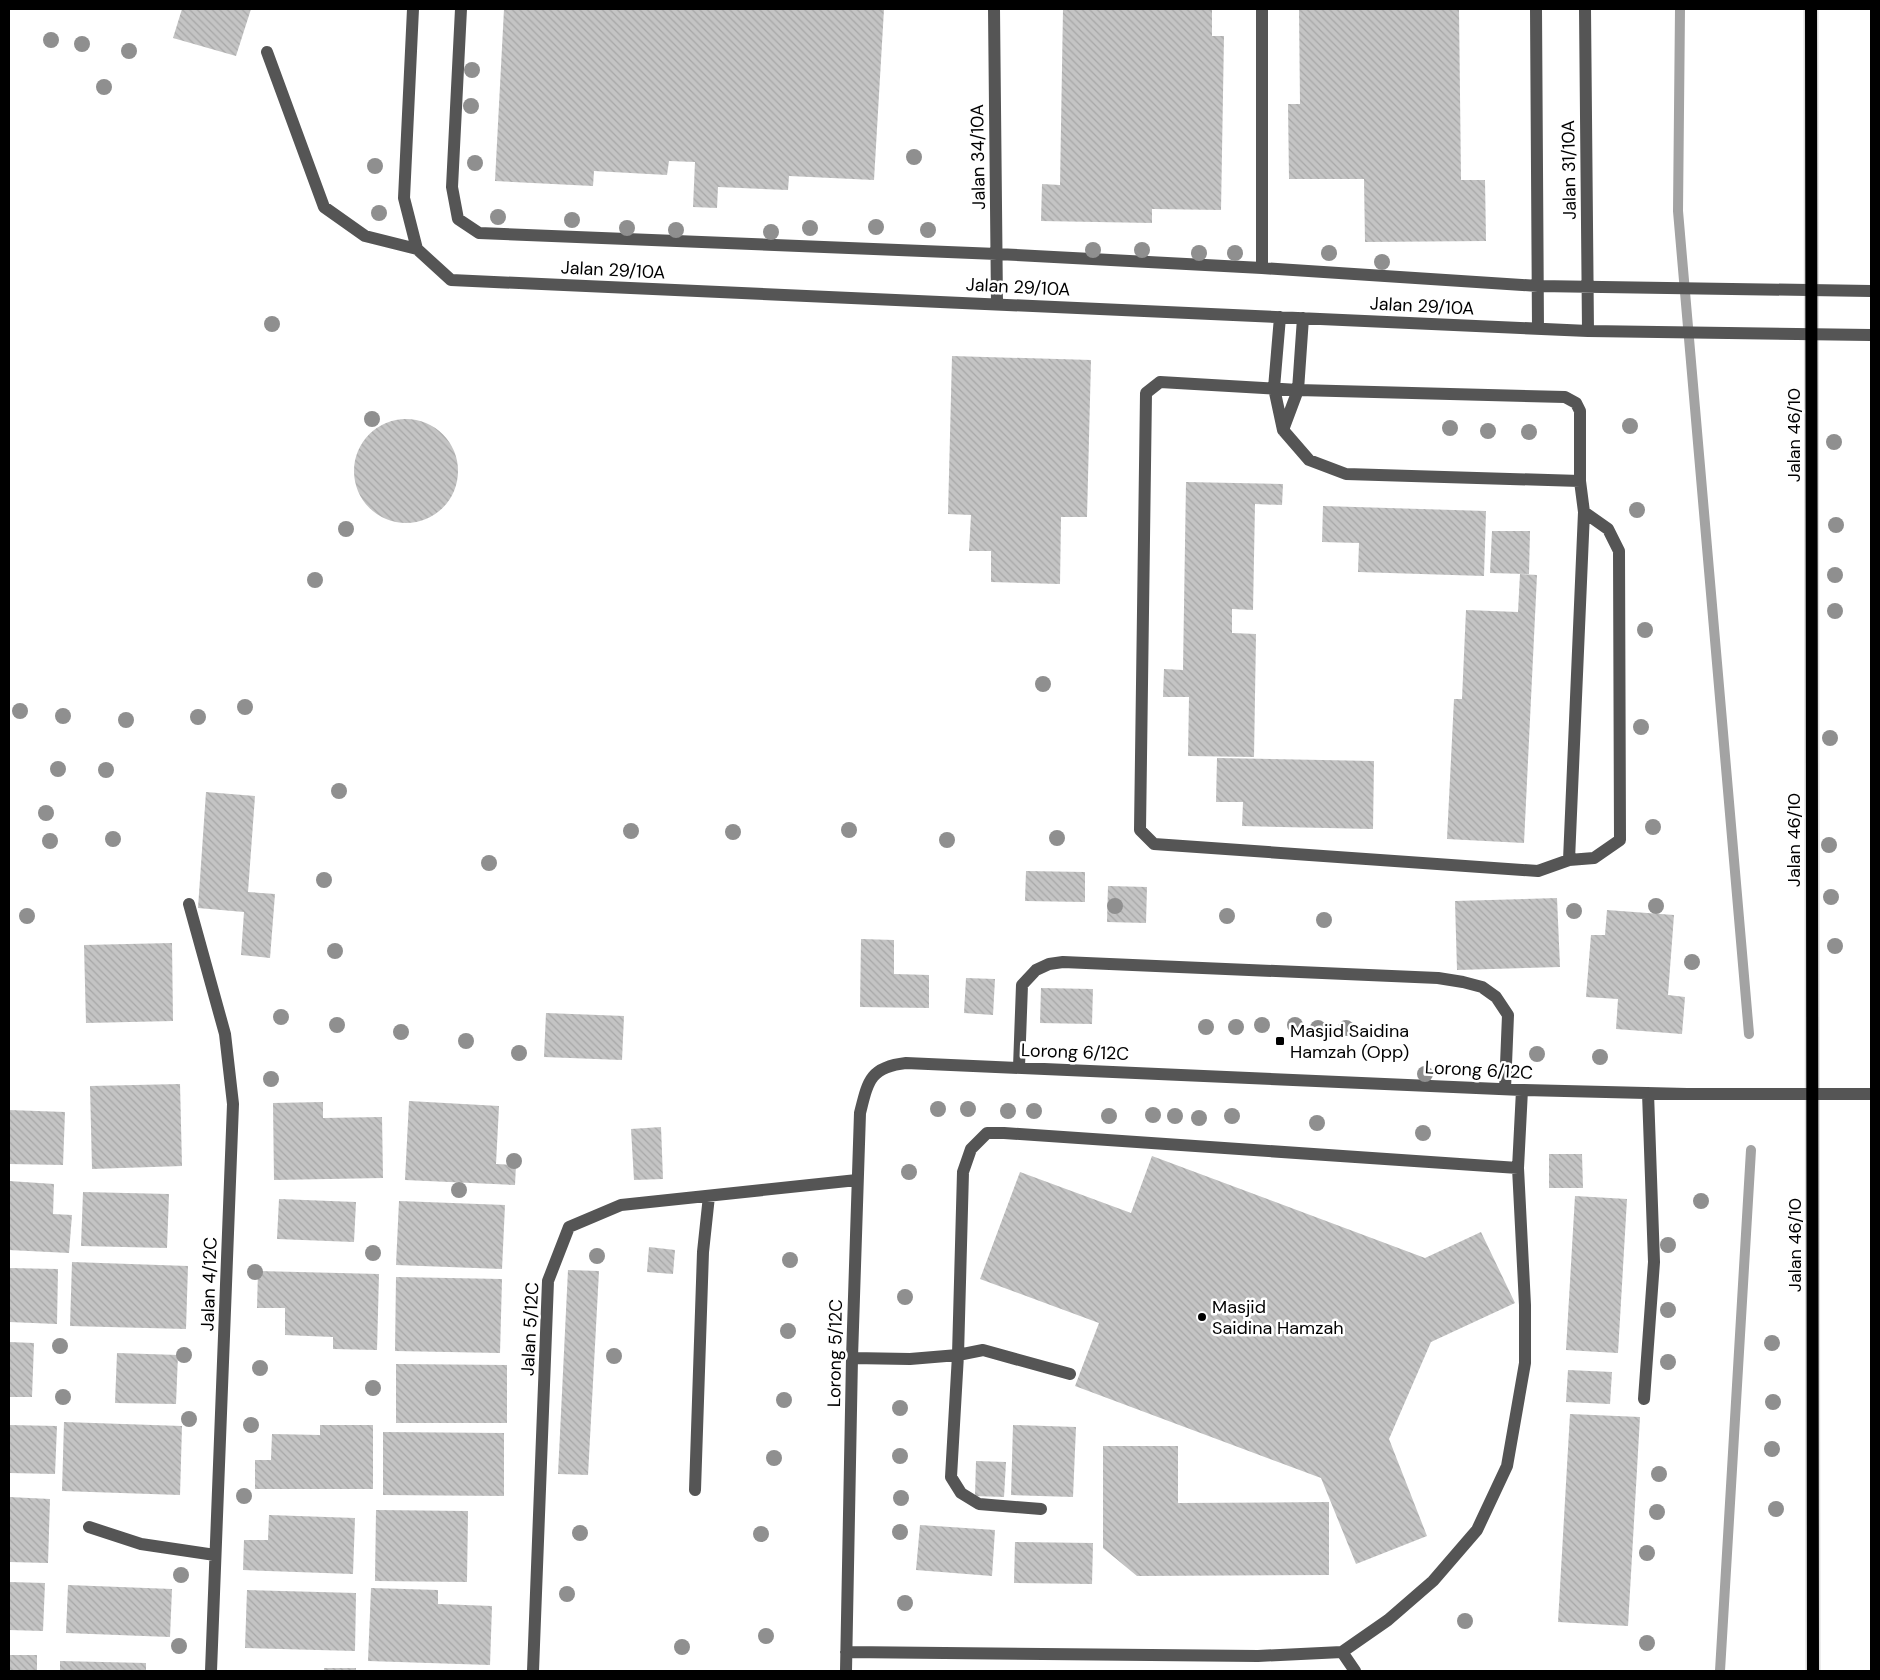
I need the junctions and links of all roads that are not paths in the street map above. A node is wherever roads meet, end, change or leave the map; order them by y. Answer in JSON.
{"nodes":[{"id":1,"x":413,"y":9,"type":"edge"},
{"id":2,"x":461,"y":9,"type":"edge"},
{"id":3,"x":994,"y":9,"type":"edge"},
{"id":4,"x":1262,"y":9,"type":"edge"},
{"id":5,"x":1536,"y":9,"type":"edge"},
{"id":6,"x":1585,"y":9,"type":"edge"},
{"id":7,"x":1811,"y":9,"type":"edge"},
{"id":8,"x":267,"y":52,"type":"dead end"},
{"id":9,"x":417,"y":249,"type":"junction"},
{"id":10,"x":997,"y":254,"type":"junction"},
{"id":11,"x":1262,"y":268,"type":"junction"},
{"id":12,"x":1538,"y":286,"type":"junction"},
{"id":13,"x":1588,"y":287,"type":"junction"},
{"id":14,"x":1811,"y":291,"type":"junction"},
{"id":15,"x":1871,"y":291,"type":"edge"},
{"id":16,"x":997,"y":304,"type":"junction"},
{"id":17,"x":1280,"y":317,"type":"junction"},
{"id":18,"x":1303,"y":318,"type":"junction"},
{"id":19,"x":1538,"y":329,"type":"junction"},
{"id":20,"x":1588,"y":331,"type":"junction"},
{"id":21,"x":1811,"y":334,"type":"junction"},
{"id":22,"x":1871,"y":335,"type":"edge"},
{"id":23,"x":1274,"y":388,"type":"junction"},
{"id":24,"x":1298,"y":390,"type":"junction"},
{"id":25,"x":1283,"y":430,"type":"junction"},
{"id":26,"x":1580,"y":481,"type":"junction"},
{"id":27,"x":1584,"y":512,"type":"junction"},
{"id":28,"x":1569,"y":860,"type":"junction"},
{"id":29,"x":189,"y":904,"type":"dead end"},
{"id":30,"x":906,"y":1064,"type":"joint"},
{"id":31,"x":1018,"y":1068,"type":"junction"},
{"id":32,"x":1505,"y":1088,"type":"junction"},
{"id":33,"x":1522,"y":1090,"type":"junction"},
{"id":34,"x":1648,"y":1093,"type":"junction"},
{"id":35,"x":1812,"y":1094,"type":"junction"},
{"id":36,"x":1871,"y":1094,"type":"edge"},
{"id":37,"x":1518,"y":1168,"type":"junction"},
{"id":38,"x":857,"y":1180,"type":"junction"},
{"id":39,"x":709,"y":1196,"type":"junction"},
{"id":40,"x":958,"y":1355,"type":"junction"},
{"id":41,"x":852,"y":1358,"type":"junction"},
{"id":42,"x":1070,"y":1374,"type":"dead end"},
{"id":43,"x":1644,"y":1399,"type":"dead end"},
{"id":44,"x":696,"y":1490,"type":"dead end"},
{"id":45,"x":1041,"y":1509,"type":"dead end"},
{"id":46,"x":89,"y":1527,"type":"dead end"},
{"id":47,"x":215,"y":1555,"type":"junction"},
{"id":48,"x":846,"y":1652,"type":"junction"},
{"id":49,"x":1342,"y":1652,"type":"junction"},
{"id":50,"x":211,"y":1671,"type":"edge"},
{"id":51,"x":533,"y":1671,"type":"edge"},
{"id":52,"x":846,"y":1671,"type":"edge"},
{"id":53,"x":1355,"y":1671,"type":"edge"},
{"id":54,"x":1813,"y":1671,"type":"edge"}],
"edges":[{"from":1,"to":9,"type":"street"},
{"from":2,"to":10,"type":"street","name":"Jalan 29/10A"},
{"from":3,"to":10,"type":"street","name":"Jalan 34/10A"},
{"from":4,"to":11,"type":"street"},
{"from":5,"to":12,"type":"street","name":"Jalan 31/10A"},
{"from":6,"to":13,"type":"street","name":"Jalan 31/10A"},
{"from":7,"to":14,"type":"main road","name":"Jalan 46/10"},
{"from":8,"to":9,"type":"street"},
{"from":9,"to":16,"type":"street","name":"Jalan 29/10A"},
{"from":10,"to":11,"type":"street","name":"Jalan 29/10A"},
{"from":10,"to":16,"type":"street","name":"Jalan 34/10A"},
{"from":11,"to":12,"type":"street","name":"Jalan 29/10A"},
{"from":12,"to":13,"type":"street","name":"Jalan 29/10A"},
{"from":12,"to":19,"type":"street","name":"Jalan 31/10A"},
{"from":13,"to":14,"type":"street","name":"Jalan 29/10A"},
{"from":13,"to":20,"type":"street","name":"Jalan 31/10A"},
{"from":14,"to":15,"type":"street","name":"Jalan 29/10A"},
{"from":14,"to":21,"type":"main road","name":"Jalan 46/10"},
{"from":16,"to":17,"type":"street","name":"Jalan 29/10A"},
{"from":17,"to":18,"type":"street","name":"Jalan 29/10A"},
{"from":17,"to":23,"type":"street"},
{"from":18,"to":19,"type":"street","name":"Jalan 29/10A"},
{"from":18,"to":24,"type":"street"},
{"from":19,"to":20,"type":"street","name":"Jalan 29/10A"},
{"from":20,"to":21,"type":"street","name":"Jalan 29/10A"},
{"from":21,"to":22,"type":"street","name":"Jalan 29/10A"},
{"from":21,"to":35,"type":"main road","name":"Jalan 46/10"},
{"from":23,"to":24,"type":"street"},
{"from":23,"to":25,"type":"street"},
{"from":23,"to":28,"type":"street"},
{"from":24,"to":25,"type":"street"},
{"from":24,"to":26,"type":"street"},
{"from":25,"to":26,"type":"street"},
{"from":26,"to":27,"type":"street"},
{"from":27,"to":28,"type":"street"},
{"from":27,"to":28,"type":"street"},
{"from":29,"to":47,"type":"street","name":"Jalan 4/12C"},
{"from":30,"to":31,"type":"street","name":"Lorong 6/12C"},
{"from":30,"to":38,"type":"street","name":"Lorong 5/12C"},
{"from":31,"to":32,"type":"street","name":"Lorong 6/12C"},
{"from":31,"to":32,"type":"street"},
{"from":32,"to":33,"type":"street","name":"Lorong 6/12C"},
{"from":33,"to":34,"type":"street","name":"Lorong 6/12C"},
{"from":33,"to":37,"type":"street"},
{"from":34,"to":35,"type":"street","name":"Lorong 6/12C"},
{"from":34,"to":43,"type":"street"},
{"from":35,"to":36,"type":"street","name":"Lorong 6/12C"},
{"from":35,"to":54,"type":"main road","name":"Jalan 46/10"},
{"from":37,"to":40,"type":"street"},
{"from":37,"to":49,"type":"street"},
{"from":38,"to":39,"type":"street","name":"Jalan 5/12C"},
{"from":38,"to":41,"type":"street","name":"Lorong 5/12C"},
{"from":39,"to":44,"type":"street"},
{"from":39,"to":51,"type":"street","name":"Jalan 5/12C"},
{"from":40,"to":41,"type":"street"},
{"from":40,"to":42,"type":"street"},
{"from":40,"to":45,"type":"street"},
{"from":41,"to":48,"type":"street","name":"Lorong 5/12C"},
{"from":46,"to":47,"type":"street"},
{"from":47,"to":50,"type":"street","name":"Jalan 4/12C"},
{"from":48,"to":49,"type":"street"},
{"from":48,"to":52,"type":"street","name":"Lorong 5/12C"},
{"from":49,"to":53,"type":"street"}]}
